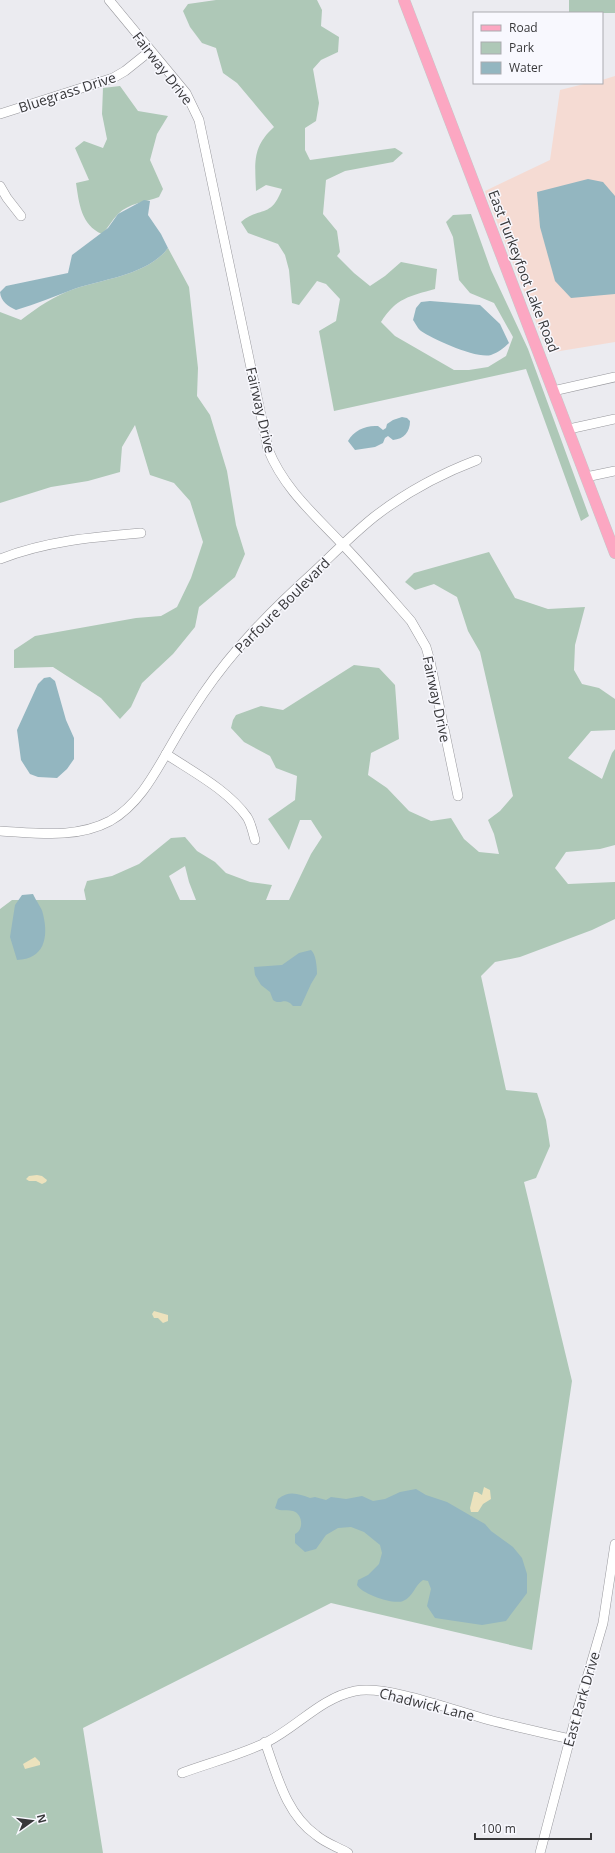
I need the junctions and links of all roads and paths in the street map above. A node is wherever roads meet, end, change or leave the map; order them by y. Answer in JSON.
{"nodes":[{"id":1,"x":109,"y":0,"type":"edge"},
{"id":2,"x":404,"y":0,"type":"edge"},
{"id":3,"x":150,"y":52,"type":"junction"},
{"id":4,"x":0,"y":114,"type":"edge"},
{"id":5,"x":0,"y":186,"type":"edge"},
{"id":6,"x":21,"y":216,"type":"dead end"},
{"id":7,"x":615,"y":377,"type":"edge"},
{"id":8,"x":553,"y":391,"type":"junction"},
{"id":9,"x":615,"y":419,"type":"edge"},
{"id":10,"x":569,"y":429,"type":"junction"},
{"id":11,"x":477,"y":460,"type":"dead end"},
{"id":12,"x":615,"y":471,"type":"edge"},
{"id":13,"x":586,"y":477,"type":"junction"},
{"id":14,"x":141,"y":533,"type":"dead end"},
{"id":15,"x":343,"y":545,"type":"junction"},
{"id":16,"x":615,"y":553,"type":"edge"},
{"id":17,"x":0,"y":559,"type":"edge"},
{"id":18,"x":166,"y":754,"type":"junction"},
{"id":19,"x":458,"y":796,"type":"dead end"},
{"id":20,"x":0,"y":831,"type":"edge"},
{"id":21,"x":255,"y":840,"type":"dead end"},
{"id":22,"x":615,"y":1544,"type":"edge"},
{"id":23,"x":570,"y":1739,"type":"junction"},
{"id":24,"x":265,"y":1742,"type":"junction"},
{"id":25,"x":182,"y":1773,"type":"dead end"},
{"id":26,"x":348,"y":1853,"type":"edge"},
{"id":27,"x":540,"y":1853,"type":"edge"}],
"edges":[{"from":1,"to":3,"type":"street","name":"Fairway Drive"},
{"from":2,"to":8,"type":"main road","name":"East Turkeyfoot Lake Road"},
{"from":3,"to":4,"type":"street","name":"Bluegrass Drive"},
{"from":3,"to":15,"type":"street","name":"Fairway Drive"},
{"from":5,"to":6,"type":"street"},
{"from":7,"to":8,"type":"street"},
{"from":8,"to":10,"type":"main road","name":"East Turkeyfoot Lake Road"},
{"from":9,"to":10,"type":"street"},
{"from":10,"to":13,"type":"main road","name":"East Turkeyfoot Lake Road"},
{"from":11,"to":15,"type":"street","name":"Parfoure Boulevard"},
{"from":12,"to":13,"type":"street"},
{"from":13,"to":16,"type":"main road","name":"East Turkeyfoot Lake Road"},
{"from":14,"to":17,"type":"street"},
{"from":15,"to":18,"type":"street","name":"Parfoure Boulevard"},
{"from":15,"to":19,"type":"street","name":"Fairway Drive"},
{"from":18,"to":20,"type":"street","name":"Parfoure Boulevard"},
{"from":18,"to":21,"type":"street"},
{"from":22,"to":23,"type":"street","name":"East Park Drive"},
{"from":23,"to":24,"type":"street","name":"Chadwick Lane"},
{"from":23,"to":27,"type":"street","name":"East Park Drive"},
{"from":24,"to":25,"type":"street","name":"Chadwick Lane"},
{"from":24,"to":26,"type":"street"}]}
